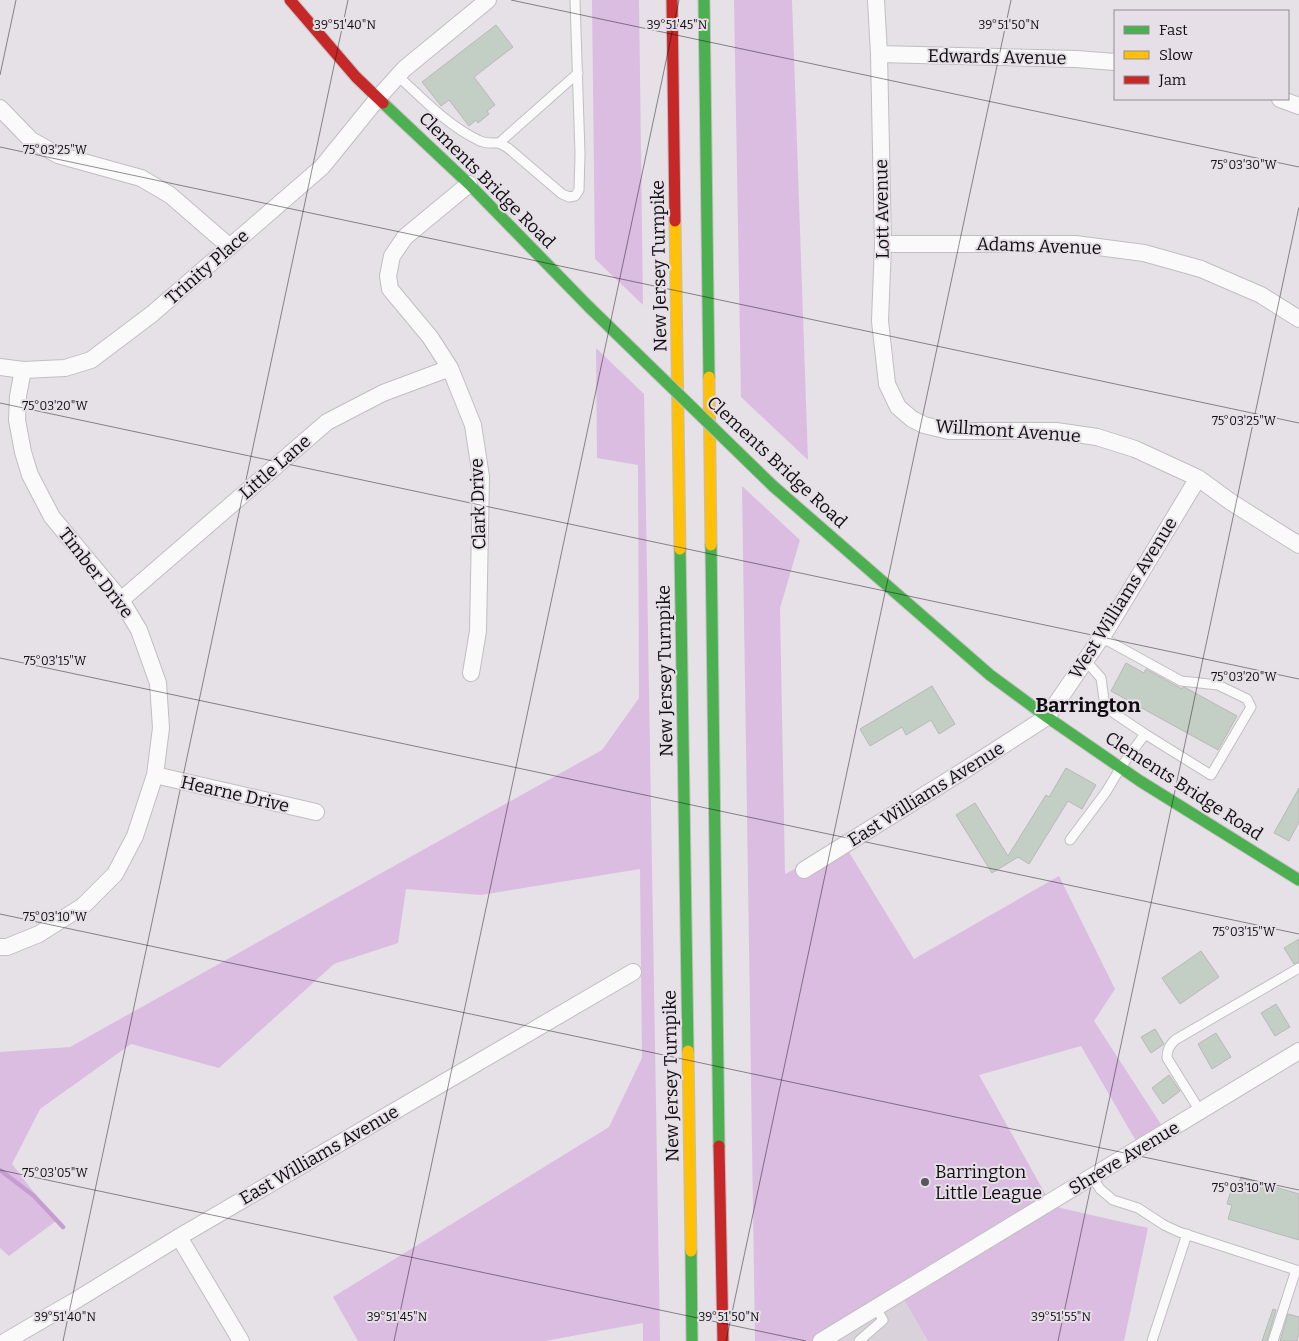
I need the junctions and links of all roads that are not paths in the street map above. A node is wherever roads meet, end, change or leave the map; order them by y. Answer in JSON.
{"nodes":[{"id":1,"x":290,"y":0,"type":"edge"},
{"id":2,"x":488,"y":0,"type":"edge"},
{"id":3,"x":575,"y":0,"type":"edge"},
{"id":4,"x":672,"y":0,"type":"edge"},
{"id":5,"x":704,"y":0,"type":"edge"},
{"id":6,"x":876,"y":0,"type":"edge"},
{"id":7,"x":879,"y":54,"type":"junction"},
{"id":8,"x":1114,"y":62,"type":"edge"},
{"id":9,"x":578,"y":73,"type":"junction"},
{"id":10,"x":398,"y":76,"type":"junction"},
{"id":11,"x":378,"y":98,"type":"junction"},
{"id":12,"x":1283,"y":100,"type":"edge"},
{"id":13,"x":1299,"y":106,"type":"edge"},
{"id":14,"x":0,"y":108,"type":"edge"},
{"id":15,"x":499,"y":143,"type":"junction"},
{"id":16,"x":469,"y":184,"type":"junction"},
{"id":17,"x":884,"y":244,"type":"junction"},
{"id":18,"x":230,"y":247,"type":"junction"},
{"id":19,"x":1299,"y":319,"type":"edge"},
{"id":20,"x":0,"y":366,"type":"edge"},
{"id":21,"x":450,"y":368,"type":"junction"},
{"id":22,"x":23,"y":370,"type":"junction"},
{"id":23,"x":904,"y":412,"type":"joint"},
{"id":24,"x":1198,"y":478,"type":"junction"},
{"id":25,"x":1299,"y":545,"type":"edge"},
{"id":26,"x":120,"y":600,"type":"junction"},
{"id":27,"x":1101,"y":637,"type":"junction"},
{"id":28,"x":1085,"y":660,"type":"junction"},
{"id":29,"x":471,"y":673,"type":"dead end"},
{"id":30,"x":1047,"y":717,"type":"junction"},
{"id":31,"x":1145,"y":734,"type":"junction"},
{"id":32,"x":1121,"y":767,"type":"junction"},
{"id":33,"x":155,"y":776,"type":"junction"},
{"id":34,"x":316,"y":812,"type":"dead end"},
{"id":35,"x":1070,"y":840,"type":"dead end"},
{"id":36,"x":804,"y":870,"type":"dead end"},
{"id":37,"x":1299,"y":880,"type":"edge"},
{"id":38,"x":0,"y":947,"type":"edge"},
{"id":39,"x":1299,"y":968,"type":"edge"},
{"id":40,"x":633,"y":972,"type":"dead end"},
{"id":41,"x":1299,"y":1052,"type":"edge"},
{"id":42,"x":1200,"y":1112,"type":"junction"},
{"id":43,"x":1092,"y":1177,"type":"junction"},
{"id":44,"x":1187,"y":1234,"type":"junction"},
{"id":45,"x":179,"y":1237,"type":"junction"},
{"id":46,"x":1298,"y":1270,"type":"edge"},
{"id":47,"x":876,"y":1308,"type":"junction"},
{"id":48,"x":6,"y":1341,"type":"edge"},
{"id":49,"x":241,"y":1341,"type":"edge"},
{"id":50,"x":692,"y":1341,"type":"edge"},
{"id":51,"x":723,"y":1341,"type":"edge"},
{"id":52,"x":821,"y":1341,"type":"edge"},
{"id":53,"x":859,"y":1341,"type":"edge"},
{"id":54,"x":1152,"y":1341,"type":"edge"},
{"id":55,"x":1273,"y":1341,"type":"edge"}],
"edges":[{"from":1,"to":11,"type":"main road","name":"Clements Bridge Road"},
{"from":2,"to":10,"type":"street","name":"Trinity Place"},
{"from":3,"to":9,"type":"lane"},
{"from":4,"to":50,"type":"main road","name":"New Jersey Turnpike"},
{"from":5,"to":51,"type":"main road"},
{"from":6,"to":7,"type":"street","name":"Lott Avenue"},
{"from":7,"to":8,"type":"street","name":"Edwards Avenue"},
{"from":7,"to":17,"type":"street","name":"Lott Avenue"},
{"from":9,"to":15,"type":"lane"},
{"from":9,"to":15,"type":"lane"},
{"from":10,"to":11,"type":"street","name":"Trinity Place"},
{"from":10,"to":15,"type":"lane"},
{"from":11,"to":16,"type":"main road","name":"Clements Bridge Road"},
{"from":11,"to":18,"type":"street","name":"Trinity Place"},
{"from":12,"to":13,"type":"street"},
{"from":14,"to":18,"type":"street"},
{"from":16,"to":21,"type":"street","name":"Clark Drive"},
{"from":16,"to":30,"type":"main road","name":"Clements Bridge Road","bridge":true},
{"from":17,"to":19,"type":"street","name":"Adams Avenue"},
{"from":17,"to":23,"type":"street","name":"Lott Avenue"},
{"from":18,"to":22,"type":"street","name":"Trinity Place"},
{"from":20,"to":22,"type":"street","name":"Trinity Place"},
{"from":21,"to":26,"type":"street","name":"Little Lane"},
{"from":21,"to":29,"type":"street","name":"Clark Drive"},
{"from":22,"to":26,"type":"street","name":"Timber Drive"},
{"from":23,"to":24,"type":"street","name":"Willmont Avenue"},
{"from":24,"to":25,"type":"street","name":"Willmont Avenue"},
{"from":24,"to":27,"type":"street","name":"West Williams Avenue"},
{"from":26,"to":33,"type":"street","name":"Timber Drive"},
{"from":27,"to":28,"type":"street","name":"West Williams Avenue"},
{"from":27,"to":31,"type":"lane"},
{"from":28,"to":30,"type":"street","name":"West Williams Avenue"},
{"from":28,"to":31,"type":"lane"},
{"from":30,"to":32,"type":"main road","name":"Clements Bridge Road"},
{"from":30,"to":36,"type":"street","name":"East Williams Avenue"},
{"from":31,"to":32,"type":"lane"},
{"from":32,"to":35,"type":"lane"},
{"from":32,"to":37,"type":"main road","name":"Clements Bridge Road"},
{"from":33,"to":34,"type":"street","name":"Hearne Drive"},
{"from":33,"to":38,"type":"street","name":"Timber Drive"},
{"from":39,"to":42,"type":"lane"},
{"from":40,"to":45,"type":"street","name":"East Williams Avenue"},
{"from":41,"to":42,"type":"street","name":"Shreve Avenue"},
{"from":42,"to":43,"type":"street","name":"Shreve Avenue"},
{"from":43,"to":44,"type":"lane"},
{"from":43,"to":47,"type":"street","name":"Shreve Avenue"},
{"from":44,"to":46,"type":"lane"},
{"from":44,"to":54,"type":"lane"},
{"from":45,"to":48,"type":"street","name":"East Williams Avenue"},
{"from":45,"to":49,"type":"street"},
{"from":46,"to":55,"type":"lane"},
{"from":47,"to":52,"type":"street","name":"Shreve Avenue"},
{"from":47,"to":53,"type":"lane"}]}
